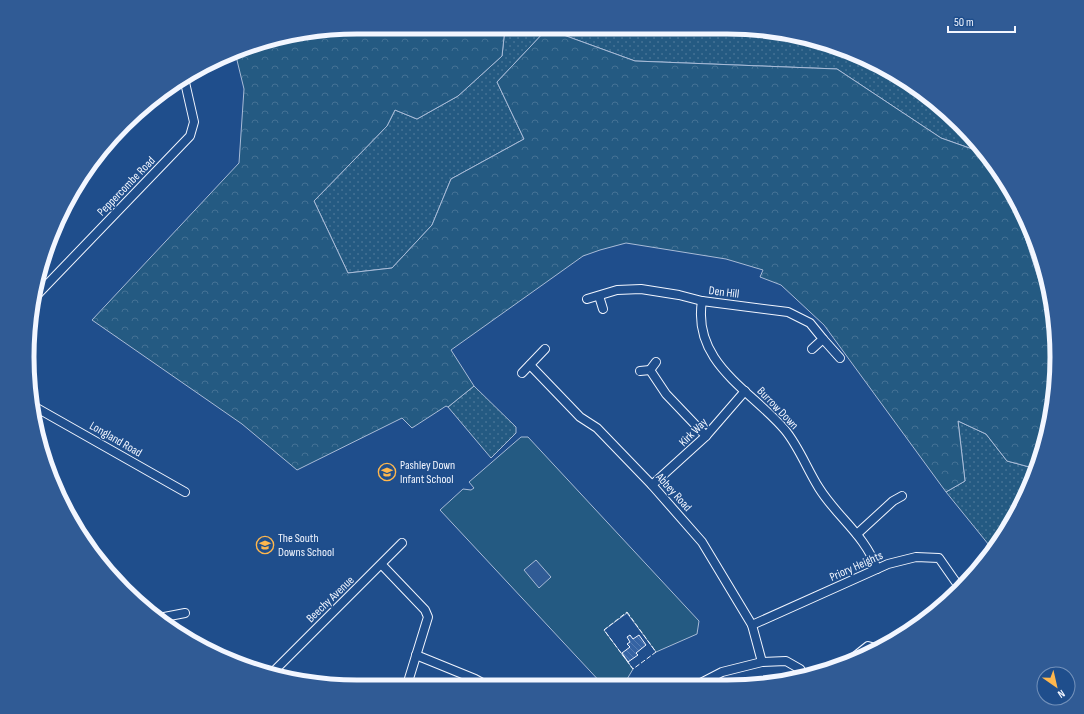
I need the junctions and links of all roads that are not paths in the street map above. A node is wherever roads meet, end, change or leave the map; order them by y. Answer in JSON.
{"nodes":[{"id":1,"x":185,"y":83,"type":"edge"},
{"id":2,"x":41,"y":291,"type":"edge"},
{"id":3,"x":599,"y":296,"type":"junction"},
{"id":4,"x":587,"y":299,"type":"dead end"},
{"id":5,"x":702,"y":301,"type":"junction"},
{"id":6,"x":603,"y":309,"type":"dead end"},
{"id":7,"x":823,"y":339,"type":"junction"},
{"id":8,"x":545,"y":349,"type":"dead end"},
{"id":9,"x":812,"y":349,"type":"dead end"},
{"id":10,"x":840,"y":358,"type":"dead end"},
{"id":11,"x":656,"y":362,"type":"dead end"},
{"id":12,"x":530,"y":365,"type":"junction"},
{"id":13,"x":650,"y":370,"type":"junction"},
{"id":14,"x":640,"y":371,"type":"dead end"},
{"id":15,"x":522,"y":373,"type":"dead end"},
{"id":16,"x":745,"y":391,"type":"junction"},
{"id":17,"x":38,"y":409,"type":"edge"},
{"id":18,"x":706,"y":436,"type":"junction"},
{"id":19,"x":652,"y":485,"type":"junction"},
{"id":20,"x":185,"y":492,"type":"dead end"},
{"id":21,"x":902,"y":496,"type":"dead end"},
{"id":22,"x":857,"y":534,"type":"junction"},
{"id":23,"x":402,"y":543,"type":"dead end"},
{"id":24,"x":382,"y":565,"type":"junction"},
{"id":25,"x":877,"y":569,"type":"junction"},
{"id":26,"x":957,"y":583,"type":"edge"},
{"id":27,"x":185,"y":613,"type":"dead end"},
{"id":28,"x":165,"y":617,"type":"edge"},
{"id":29,"x":752,"y":625,"type":"junction"},
{"id":30,"x":416,"y":655,"type":"junction"},
{"id":31,"x":762,"y":662,"type":"junction"},
{"id":32,"x":275,"y":670,"type":"edge"},
{"id":33,"x":802,"y":671,"type":"edge"},
{"id":34,"x":408,"y":680,"type":"edge"},
{"id":35,"x":477,"y":680,"type":"edge"},
{"id":36,"x":707,"y":680,"type":"edge"}],
"edges":[{"from":1,"to":2,"type":"street","name":"Peppercombe Road"},
{"from":3,"to":4,"type":"street","name":"Den Hill"},
{"from":3,"to":5,"type":"street","name":"Den Hill"},
{"from":3,"to":6,"type":"street"},
{"from":5,"to":7,"type":"street","name":"Den Hill"},
{"from":5,"to":16,"type":"street","name":"Burrow Down"},
{"from":7,"to":9,"type":"street"},
{"from":7,"to":10,"type":"street","name":"Den Hill"},
{"from":8,"to":12,"type":"street"},
{"from":11,"to":13,"type":"street"},
{"from":12,"to":15,"type":"street"},
{"from":12,"to":19,"type":"street","name":"Abbey Road"},
{"from":13,"to":14,"type":"street"},
{"from":13,"to":18,"type":"street"},
{"from":16,"to":18,"type":"street","name":"Kirk Way"},
{"from":16,"to":22,"type":"street","name":"Burrow Down"},
{"from":17,"to":20,"type":"street","name":"Longland Road"},
{"from":18,"to":19,"type":"street","name":"Kirk Way"},
{"from":19,"to":29,"type":"street","name":"Abbey Road"},
{"from":21,"to":22,"type":"street"},
{"from":22,"to":25,"type":"street","name":"Burrow Down"},
{"from":23,"to":24,"type":"street","name":"Beechy Avenue"},
{"from":24,"to":30,"type":"street"},
{"from":24,"to":32,"type":"street","name":"Beechy Avenue"},
{"from":25,"to":26,"type":"street","name":"Priory Heights"},
{"from":25,"to":29,"type":"street","name":"Priory Heights"},
{"from":27,"to":28,"type":"street"},
{"from":29,"to":31,"type":"street","name":"Abbey Road"},
{"from":30,"to":34,"type":"street"},
{"from":30,"to":35,"type":"street"},
{"from":31,"to":33,"type":"street"},
{"from":31,"to":36,"type":"street"}]}
